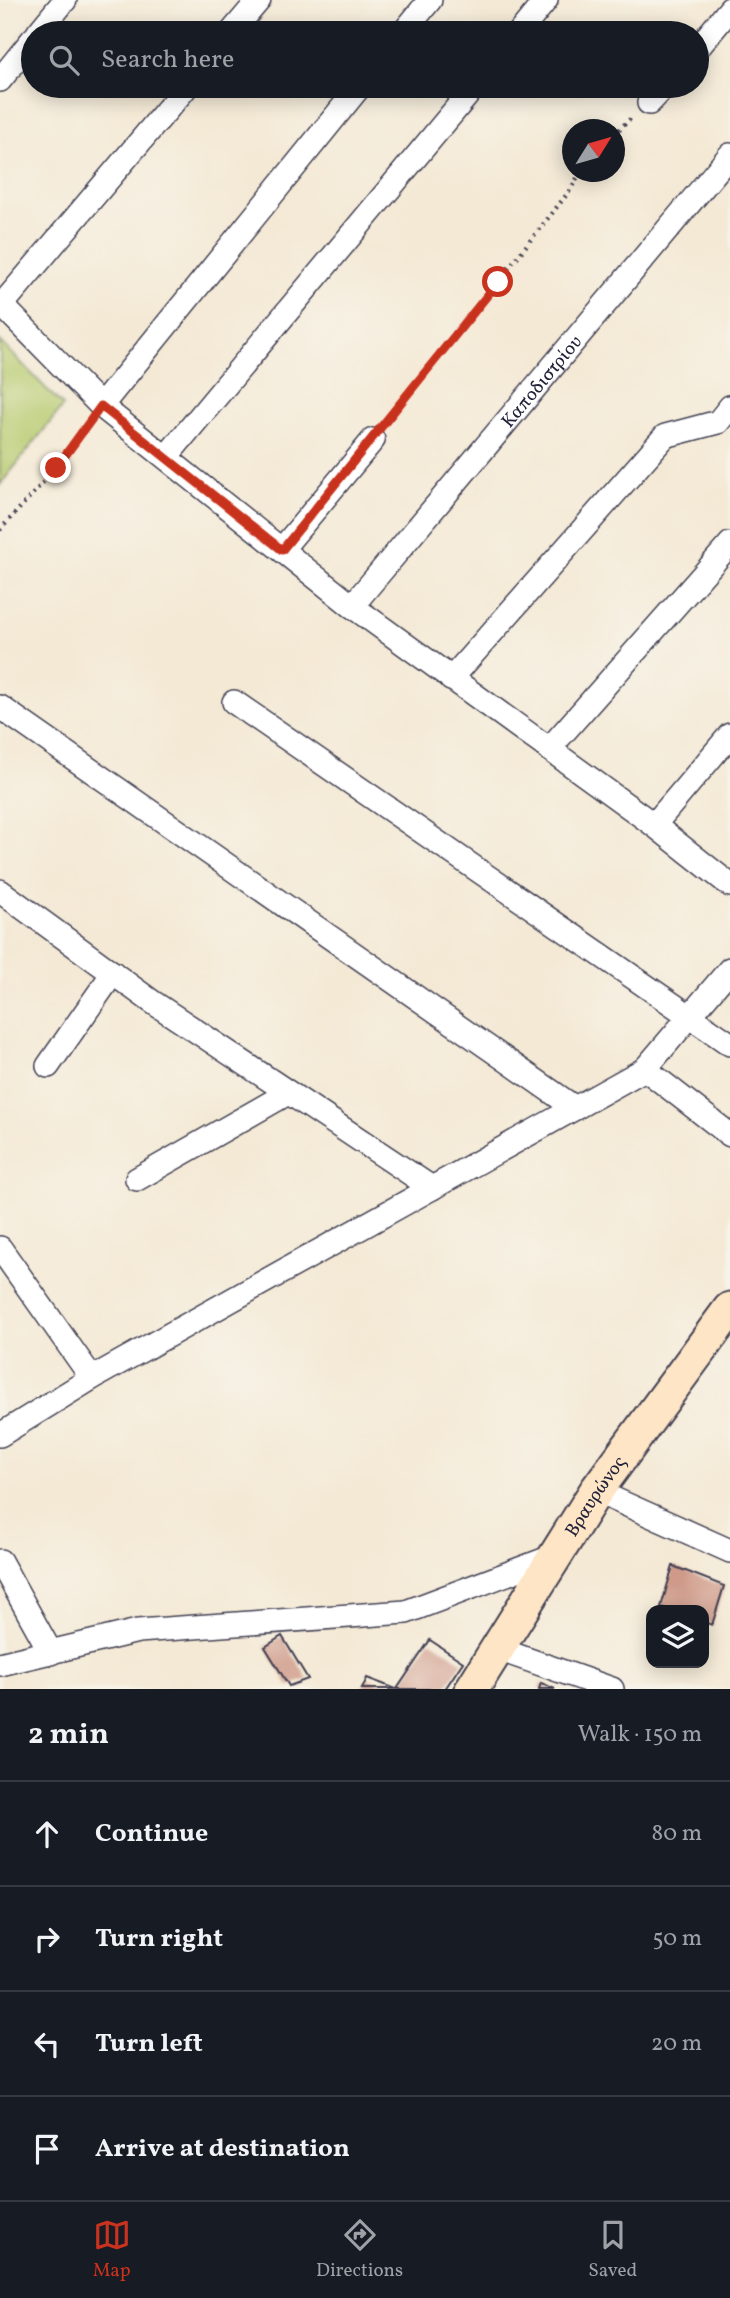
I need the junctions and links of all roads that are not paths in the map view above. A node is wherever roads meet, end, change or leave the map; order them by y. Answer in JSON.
{"nodes":[{"id":1,"x":65,"y":0,"type":"edge"},
{"id":2,"x":259,"y":0,"type":"edge"},
{"id":3,"x":430,"y":0,"type":"edge"},
{"id":4,"x":546,"y":0,"type":"edge"},
{"id":5,"x":730,"y":9,"type":"edge"},
{"id":6,"x":48,"y":21,"type":"edge"},
{"id":7,"x":241,"y":21,"type":"edge"},
{"id":8,"x":413,"y":21,"type":"edge"},
{"id":9,"x":529,"y":21,"type":"edge"},
{"id":10,"x":709,"y":34,"type":"edge"},
{"id":11,"x":21,"y":54,"type":"edge"},
{"id":12,"x":0,"y":79,"type":"edge"},
{"id":13,"x":177,"y":98,"type":"edge"},
{"id":14,"x":350,"y":98,"type":"edge"},
{"id":15,"x":465,"y":98,"type":"edge"},
{"id":16,"x":654,"y":98,"type":"edge"},
{"id":17,"x":649,"y":103,"type":"dead end"},
{"id":18,"x":730,"y":155,"type":"edge"},
{"id":19,"x":1,"y":304,"type":"edge"},
{"id":20,"x":101,"y":406,"type":"junction"},
{"id":21,"x":730,"y":407,"type":"edge"},
{"id":22,"x":373,"y":439,"type":"road end"},
{"id":23,"x":167,"y":456,"type":"junction"},
{"id":24,"x":730,"y":544,"type":"edge"},
{"id":25,"x":282,"y":550,"type":"junction"},
{"id":26,"x":352,"y":606,"type":"junction"},
{"id":27,"x":451,"y":679,"type":"junction"},
{"id":28,"x":234,"y":702,"type":"dead end"},
{"id":29,"x":0,"y":707,"type":"edge"},
{"id":30,"x":730,"y":735,"type":"edge"},
{"id":31,"x":550,"y":749,"type":"junction"},
{"id":32,"x":654,"y":825,"type":"junction"},
{"id":33,"x":730,"y":885,"type":"edge"},
{"id":34,"x":0,"y":891,"type":"edge"},
{"id":35,"x":730,"y":969,"type":"edge"},
{"id":36,"x":113,"y":974,"type":"junction"},
{"id":37,"x":690,"y":1016,"type":"junction"},
{"id":38,"x":730,"y":1044,"type":"edge"},
{"id":39,"x":48,"y":1066,"type":"dead end"},
{"id":40,"x":645,"y":1069,"type":"junction"},
{"id":41,"x":288,"y":1093,"type":"junction"},
{"id":42,"x":575,"y":1108,"type":"junction"},
{"id":43,"x":730,"y":1135,"type":"edge"},
{"id":44,"x":136,"y":1179,"type":"dead end"},
{"id":45,"x":432,"y":1188,"type":"junction"},
{"id":46,"x":0,"y":1248,"type":"edge"},
{"id":47,"x":730,"y":1309,"type":"edge"},
{"id":48,"x":92,"y":1378,"type":"junction"},
{"id":49,"x":0,"y":1435,"type":"edge"},
{"id":50,"x":596,"y":1491,"type":"junction"},
{"id":51,"x":730,"y":1551,"type":"edge"},
{"id":52,"x":557,"y":1555,"type":"junction"},
{"id":53,"x":0,"y":1561,"type":"edge"},
{"id":54,"x":498,"y":1649,"type":"junction"},
{"id":55,"x":51,"y":1653,"type":"junction"},
{"id":56,"x":0,"y":1664,"type":"edge"},
{"id":57,"x":472,"y":1689,"type":"edge"},
{"id":58,"x":612,"y":1689,"type":"edge"}],
"edges":[{"from":1,"to":6,"type":"street"},
{"from":2,"to":7,"type":"street"},
{"from":3,"to":8,"type":"street"},
{"from":4,"to":9,"type":"street"},
{"from":5,"to":10,"type":"street"},
{"from":11,"to":12,"type":"street"},
{"from":13,"to":19,"type":"street"},
{"from":14,"to":20,"type":"street"},
{"from":15,"to":23,"type":"street"},
{"from":16,"to":17,"type":"street"},
{"from":18,"to":26,"type":"street","name":"Καποδιστρίου"},
{"from":19,"to":20,"type":"street"},
{"from":20,"to":23,"type":"street"},
{"from":21,"to":27,"type":"street"},
{"from":22,"to":25,"type":"street"},
{"from":23,"to":25,"type":"street"},
{"from":24,"to":31,"type":"street"},
{"from":25,"to":26,"type":"street"},
{"from":26,"to":27,"type":"street"},
{"from":27,"to":31,"type":"street"},
{"from":28,"to":37,"type":"street"},
{"from":29,"to":42,"type":"street"},
{"from":30,"to":32,"type":"street"},
{"from":31,"to":32,"type":"street"},
{"from":32,"to":33,"type":"street"},
{"from":34,"to":36,"type":"street"},
{"from":35,"to":37,"type":"street"},
{"from":36,"to":39,"type":"street"},
{"from":36,"to":41,"type":"street"},
{"from":37,"to":38,"type":"street"},
{"from":37,"to":40,"type":"street"},
{"from":40,"to":42,"type":"street"},
{"from":40,"to":43,"type":"street"},
{"from":41,"to":44,"type":"street"},
{"from":41,"to":45,"type":"street"},
{"from":42,"to":45,"type":"street"},
{"from":45,"to":48,"type":"street"},
{"from":46,"to":48,"type":"street"},
{"from":47,"to":50,"type":"main road","name":"Βραυρώνος"},
{"from":48,"to":49,"type":"street"},
{"from":50,"to":51,"type":"street"},
{"from":50,"to":52,"type":"main road","name":"Βραυρώνος"},
{"from":52,"to":54,"type":"main road","name":"Βραυρώνος"},
{"from":52,"to":55,"type":"street"},
{"from":53,"to":55,"type":"street"},
{"from":54,"to":57,"type":"main road","name":"Βραυρώνος"},
{"from":54,"to":58,"type":"street"},
{"from":55,"to":56,"type":"street"}]}
